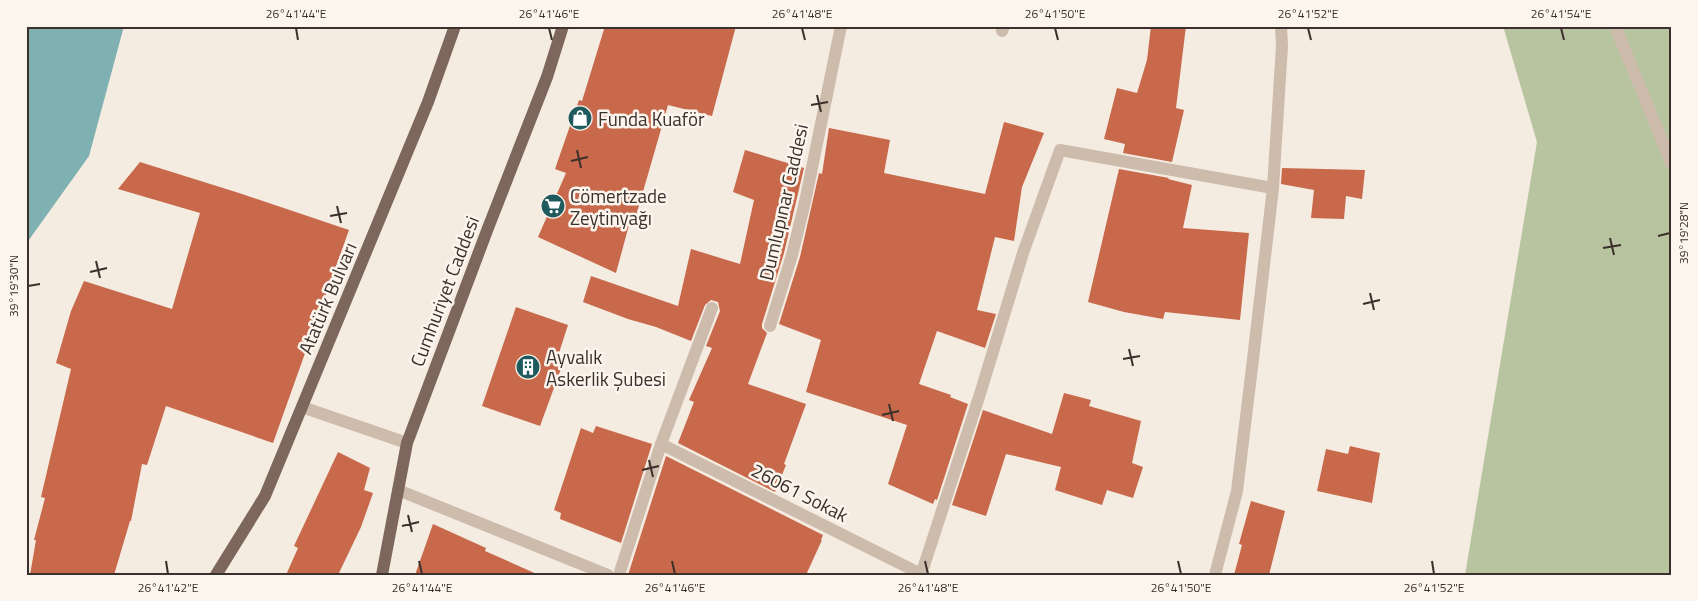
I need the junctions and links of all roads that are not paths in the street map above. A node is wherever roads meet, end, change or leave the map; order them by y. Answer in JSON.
{"nodes":[{"id":1,"x":455,"y":26,"type":"edge"},
{"id":2,"x":563,"y":26,"type":"edge"},
{"id":3,"x":841,"y":26,"type":"edge"},
{"id":4,"x":1281,"y":26,"type":"edge"},
{"id":5,"x":1615,"y":26,"type":"edge"},
{"id":6,"x":1672,"y":165,"type":"edge"},
{"id":7,"x":1273,"y":188,"type":"junction"},
{"id":8,"x":712,"y":308,"type":"dead end"},
{"id":9,"x":770,"y":326,"type":"dead end"},
{"id":10,"x":302,"y":407,"type":"junction"},
{"id":11,"x":407,"y":443,"type":"junction"},
{"id":12,"x":661,"y":444,"type":"junction"},
{"id":13,"x":398,"y":490,"type":"junction"},
{"id":14,"x":921,"y":574,"type":"edge"},
{"id":15,"x":216,"y":575,"type":"edge"},
{"id":16,"x":382,"y":575,"type":"edge"},
{"id":17,"x":608,"y":575,"type":"edge"},
{"id":18,"x":620,"y":575,"type":"edge"},
{"id":19,"x":1215,"y":575,"type":"edge"}],
"edges":[{"from":1,"to":10,"type":"main road","name":"Atatürk Bulvarı"},
{"from":2,"to":11,"type":"main road","name":"Cumhuriyet Caddesi"},
{"from":3,"to":9,"type":"street","name":"Dumlupınar Caddesi"},
{"from":4,"to":7,"type":"street"},
{"from":5,"to":6,"type":"street"},
{"from":7,"to":14,"type":"street"},
{"from":7,"to":19,"type":"street"},
{"from":8,"to":12,"type":"street"},
{"from":10,"to":11,"type":"street"},
{"from":10,"to":15,"type":"main road","name":"Atatürk Bulvarı"},
{"from":11,"to":13,"type":"main road","name":"Cumhuriyet Caddesi"},
{"from":12,"to":14,"type":"street","name":"26061 Sokak"},
{"from":12,"to":18,"type":"street"},
{"from":13,"to":16,"type":"main road","name":"Cumhuriyet Caddesi"},
{"from":13,"to":17,"type":"street"}]}
